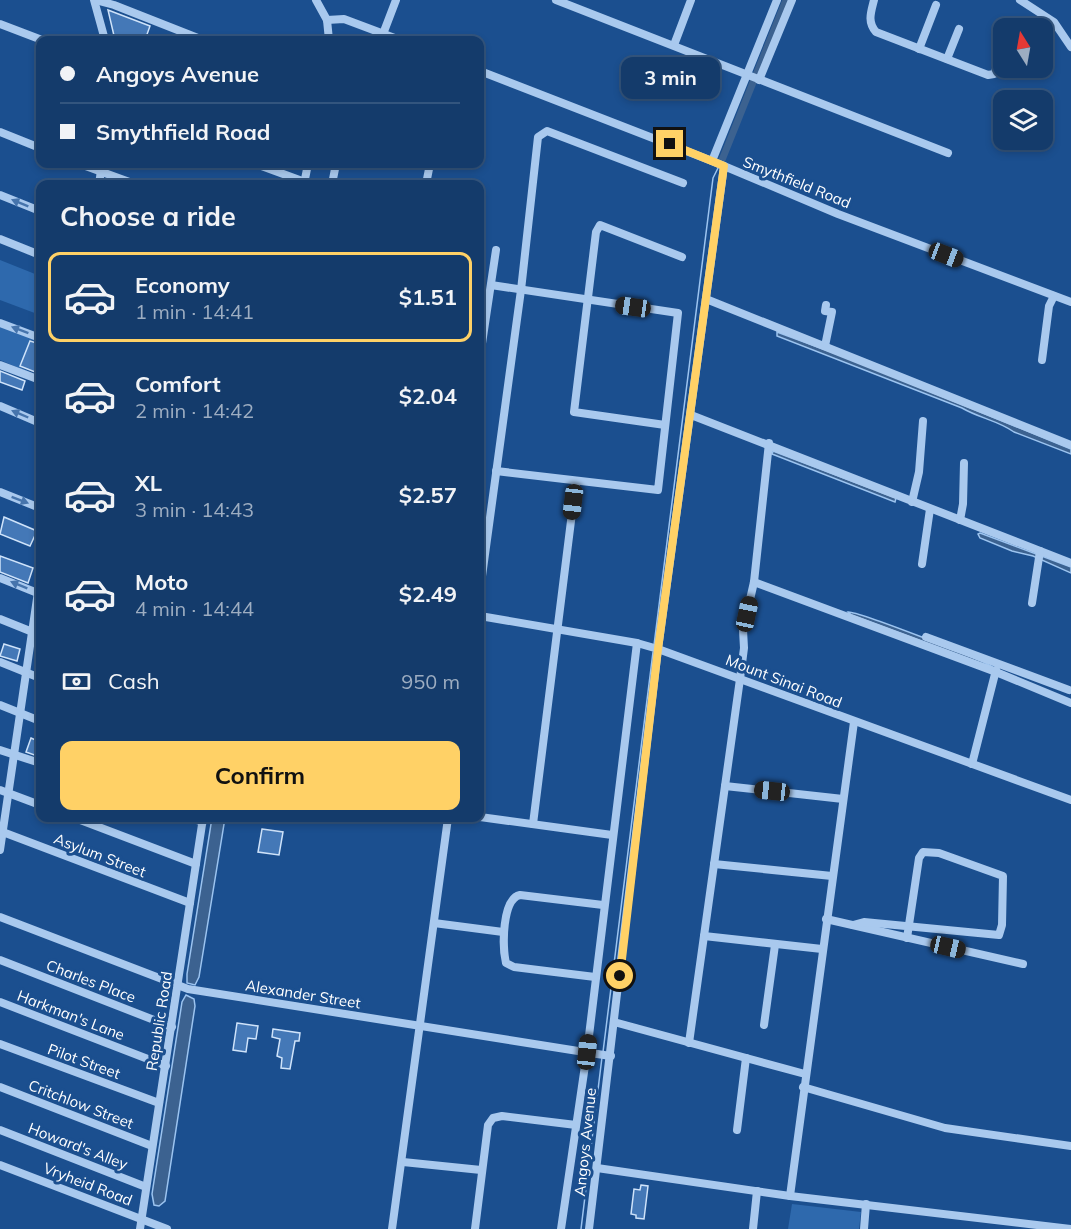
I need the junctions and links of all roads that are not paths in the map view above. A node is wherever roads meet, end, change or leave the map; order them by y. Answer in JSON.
{"nodes":[{"id":1,"x":94,"y":0,"type":"edge"},
{"id":2,"x":316,"y":0,"type":"edge"},
{"id":3,"x":396,"y":0,"type":"edge"},
{"id":4,"x":556,"y":0,"type":"edge"},
{"id":5,"x":691,"y":0,"type":"edge"},
{"id":6,"x":777,"y":0,"type":"edge"},
{"id":7,"x":792,"y":0,"type":"edge"},
{"id":8,"x":874,"y":0,"type":"edge"},
{"id":9,"x":1020,"y":0,"type":"edge"},
{"id":10,"x":936,"y":5,"type":"dead end"},
{"id":11,"x":327,"y":20,"type":"junction"},
{"id":12,"x":0,"y":24,"type":"edge"},
{"id":13,"x":959,"y":29,"type":"dead end"},
{"id":14,"x":383,"y":34,"type":"junction"},
{"id":15,"x":104,"y":36,"type":"edge"},
{"id":16,"x":193,"y":36,"type":"edge"},
{"id":17,"x":328,"y":36,"type":"edge"},
{"id":18,"x":389,"y":36,"type":"edge"},
{"id":19,"x":36,"y":38,"type":"edge"},
{"id":20,"x":674,"y":45,"type":"junction"},
{"id":21,"x":1071,"y":47,"type":"edge"},
{"id":22,"x":919,"y":49,"type":"junction"},
{"id":23,"x":947,"y":59,"type":"junction"},
{"id":24,"x":993,"y":71,"type":"edge"},
{"id":25,"x":484,"y":73,"type":"edge"},
{"id":26,"x":746,"y":75,"type":"junction"},
{"id":27,"x":759,"y":81,"type":"junction"},
{"id":28,"x":0,"y":132,"type":"edge"},
{"id":29,"x":36,"y":146,"type":"edge"},
{"id":30,"x":948,"y":153,"type":"dead end"},
{"id":31,"x":712,"y":161,"type":"junction"},
{"id":32,"x":724,"y":166,"type":"junction"},
{"id":33,"x":101,"y":168,"type":"edge"},
{"id":34,"x":266,"y":168,"type":"edge"},
{"id":35,"x":126,"y":180,"type":"edge"},
{"id":36,"x":297,"y":180,"type":"edge"},
{"id":37,"x":683,"y":183,"type":"dead end"},
{"id":38,"x":0,"y":195,"type":"edge"},
{"id":39,"x":36,"y":209,"type":"edge"},
{"id":40,"x":0,"y":239,"type":"edge"},
{"id":41,"x":496,"y":250,"type":"dead end"},
{"id":42,"x":36,"y":253,"type":"edge"},
{"id":43,"x":682,"y":257,"type":"dead end"},
{"id":44,"x":491,"y":285,"type":"junction"},
{"id":45,"x":521,"y":290,"type":"junction"},
{"id":46,"x":1054,"y":296,"type":"junction"},
{"id":47,"x":706,"y":299,"type":"junction"},
{"id":48,"x":587,"y":300,"type":"junction"},
{"id":49,"x":1071,"y":302,"type":"edge"},
{"id":50,"x":826,"y":305,"type":"dead end"},
{"id":51,"x":0,"y":322,"type":"edge"},
{"id":52,"x":484,"y":325,"type":"edge"},
{"id":53,"x":36,"y":336,"type":"edge"},
{"id":54,"x":825,"y":346,"type":"junction"},
{"id":55,"x":1042,"y":360,"type":"dead end"},
{"id":56,"x":0,"y":365,"type":"edge"},
{"id":57,"x":36,"y":378,"type":"edge"},
{"id":58,"x":0,"y":406,"type":"edge"},
{"id":59,"x":691,"y":415,"type":"junction"},
{"id":60,"x":36,"y":421,"type":"edge"},
{"id":61,"x":923,"y":421,"type":"dead end"},
{"id":62,"x":665,"y":425,"type":"junction"},
{"id":63,"x":768,"y":443,"type":"junction"},
{"id":64,"x":1071,"y":445,"type":"edge"},
{"id":65,"x":964,"y":463,"type":"dead end"},
{"id":66,"x":496,"y":471,"type":"junction"},
{"id":67,"x":576,"y":481,"type":"junction"},
{"id":68,"x":0,"y":492,"type":"edge"},
{"id":69,"x":912,"y":502,"type":"junction"},
{"id":70,"x":36,"y":506,"type":"edge"},
{"id":71,"x":928,"y":512,"type":"junction"},
{"id":72,"x":960,"y":520,"type":"junction"},
{"id":73,"x":1040,"y":551,"type":"junction"},
{"id":74,"x":484,"y":561,"type":"edge"},
{"id":75,"x":1071,"y":563,"type":"edge"},
{"id":76,"x":922,"y":564,"type":"dead end"},
{"id":77,"x":0,"y":578,"type":"edge"},
{"id":78,"x":753,"y":582,"type":"junction"},
{"id":79,"x":36,"y":592,"type":"edge"},
{"id":80,"x":1032,"y":603,"type":"dead end"},
{"id":81,"x":484,"y":617,"type":"edge"},
{"id":82,"x":0,"y":619,"type":"edge"},
{"id":83,"x":558,"y":630,"type":"junction"},
{"id":84,"x":36,"y":633,"type":"edge"},
{"id":85,"x":36,"y":637,"type":"edge"},
{"id":86,"x":926,"y":637,"type":"dead end"},
{"id":87,"x":637,"y":643,"type":"junction"},
{"id":88,"x":653,"y":648,"type":"junction"},
{"id":89,"x":0,"y":662,"type":"edge"},
{"id":90,"x":997,"y":668,"type":"junction"},
{"id":91,"x":27,"y":672,"type":"junction"},
{"id":92,"x":36,"y":676,"type":"edge"},
{"id":93,"x":740,"y":679,"type":"junction"},
{"id":94,"x":1070,"y":690,"type":"dead end"},
{"id":95,"x":1071,"y":703,"type":"edge"},
{"id":96,"x":0,"y":705,"type":"edge"},
{"id":97,"x":20,"y":714,"type":"junction"},
{"id":98,"x":36,"y":720,"type":"edge"},
{"id":99,"x":854,"y":722,"type":"junction"},
{"id":100,"x":0,"y":750,"type":"edge"},
{"id":101,"x":14,"y":756,"type":"junction"},
{"id":102,"x":36,"y":762,"type":"edge"},
{"id":103,"x":972,"y":764,"type":"junction"},
{"id":104,"x":725,"y":786,"type":"junction"},
{"id":105,"x":0,"y":790,"type":"edge"},
{"id":106,"x":8,"y":793,"type":"junction"},
{"id":107,"x":843,"y":799,"type":"junction"},
{"id":108,"x":1071,"y":800,"type":"edge"},
{"id":109,"x":36,"y":804,"type":"edge"},
{"id":110,"x":484,"y":818,"type":"edge"},
{"id":111,"x":86,"y":822,"type":"edge"},
{"id":112,"x":203,"y":822,"type":"edge"},
{"id":113,"x":447,"y":822,"type":"edge"},
{"id":114,"x":533,"y":824,"type":"junction"},
{"id":115,"x":1,"y":832,"type":"edge"},
{"id":116,"x":612,"y":835,"type":"junction"},
{"id":117,"x":0,"y":850,"type":"edge"},
{"id":118,"x":196,"y":864,"type":"junction"},
{"id":119,"x":714,"y":864,"type":"junction"},
{"id":120,"x":832,"y":876,"type":"junction"},
{"id":121,"x":190,"y":903,"type":"junction"},
{"id":122,"x":603,"y":905,"type":"junction"},
{"id":123,"x":0,"y":917,"type":"edge"},
{"id":124,"x":826,"y":919,"type":"junction"},
{"id":125,"x":434,"y":923,"type":"junction"},
{"id":126,"x":853,"y":925,"type":"junction"},
{"id":127,"x":909,"y":926,"type":"junction"},
{"id":128,"x":503,"y":932,"type":"junction"},
{"id":129,"x":704,"y":936,"type":"junction"},
{"id":130,"x":907,"y":938,"type":"junction"},
{"id":131,"x":775,"y":945,"type":"junction"},
{"id":132,"x":822,"y":950,"type":"junction"},
{"id":133,"x":0,"y":960,"type":"edge"},
{"id":134,"x":1023,"y":964,"type":"dead end"},
{"id":135,"x":595,"y":977,"type":"junction"},
{"id":136,"x":178,"y":986,"type":"junction"},
{"id":137,"x":0,"y":1002,"type":"edge"},
{"id":138,"x":614,"y":1022,"type":"junction"},
{"id":139,"x":764,"y":1025,"type":"dead end"},
{"id":140,"x":421,"y":1026,"type":"junction"},
{"id":141,"x":171,"y":1027,"type":"junction"},
{"id":142,"x":689,"y":1042,"type":"junction"},
{"id":143,"x":0,"y":1044,"type":"edge"},
{"id":144,"x":587,"y":1052,"type":"junction"},
{"id":145,"x":609,"y":1056,"type":"junction"},
{"id":146,"x":746,"y":1058,"type":"junction"},
{"id":147,"x":165,"y":1066,"type":"junction"},
{"id":148,"x":805,"y":1074,"type":"junction"},
{"id":149,"x":0,"y":1087,"type":"edge"},
{"id":150,"x":803,"y":1087,"type":"junction"},
{"id":151,"x":159,"y":1103,"type":"junction"},
{"id":152,"x":576,"y":1125,"type":"junction"},
{"id":153,"x":737,"y":1130,"type":"dead end"},
{"id":154,"x":0,"y":1131,"type":"edge"},
{"id":155,"x":152,"y":1146,"type":"junction"},
{"id":156,"x":1071,"y":1146,"type":"edge"},
{"id":157,"x":403,"y":1162,"type":"junction"},
{"id":158,"x":0,"y":1165,"type":"edge"},
{"id":159,"x":597,"y":1168,"type":"junction"},
{"id":160,"x":481,"y":1170,"type":"junction"},
{"id":161,"x":146,"y":1187,"type":"junction"},
{"id":162,"x":757,"y":1191,"type":"junction"},
{"id":163,"x":790,"y":1196,"type":"junction"},
{"id":164,"x":866,"y":1204,"type":"junction"},
{"id":165,"x":141,"y":1219,"type":"junction"},
{"id":166,"x":140,"y":1229,"type":"edge"},
{"id":167,"x":167,"y":1229,"type":"edge"},
{"id":168,"x":392,"y":1229,"type":"edge"},
{"id":169,"x":475,"y":1229,"type":"edge"},
{"id":170,"x":561,"y":1229,"type":"edge"},
{"id":171,"x":589,"y":1229,"type":"edge"},
{"id":172,"x":753,"y":1229,"type":"edge"},
{"id":173,"x":864,"y":1229,"type":"edge"},
{"id":174,"x":1071,"y":1229,"type":"edge"}],
"edges":[{"from":1,"to":15,"type":"street"},
{"from":1,"to":16,"type":"street"},
{"from":2,"to":11,"type":"street"},
{"from":3,"to":14,"type":"street"},
{"from":4,"to":20,"type":"street"},
{"from":5,"to":20,"type":"street"},
{"from":6,"to":26,"type":"street"},
{"from":7,"to":27,"type":"street"},
{"from":8,"to":22,"type":"street"},
{"from":9,"to":21,"type":"street"},
{"from":10,"to":22,"type":"street"},
{"from":11,"to":14,"type":"street"},
{"from":11,"to":17,"type":"street"},
{"from":12,"to":19,"type":"street"},
{"from":13,"to":23,"type":"street"},
{"from":14,"to":18,"type":"street"},
{"from":20,"to":26,"type":"street"},
{"from":22,"to":23,"type":"street"},
{"from":23,"to":24,"type":"street"},
{"from":25,"to":31,"type":"street","name":"Smythfield Road"},
{"from":26,"to":27,"type":"street"},
{"from":26,"to":31,"type":"street"},
{"from":27,"to":30,"type":"street"},
{"from":28,"to":29,"type":"street"},
{"from":31,"to":32,"type":"street","name":"Smythfield Road"},
{"from":32,"to":46,"type":"street","name":"Smythfield Road"},
{"from":32,"to":47,"type":"street","name":"Angoys Avenue"},
{"from":33,"to":35,"type":"street"},
{"from":34,"to":36,"type":"street"},
{"from":37,"to":45,"type":"street"},
{"from":39,"to":38,"type":"street","one_way":true},
{"from":40,"to":42,"type":"street"},
{"from":41,"to":44,"type":"street"},
{"from":43,"to":48,"type":"street"},
{"from":44,"to":45,"type":"street"},
{"from":44,"to":52,"type":"street"},
{"from":45,"to":48,"type":"street"},
{"from":45,"to":66,"type":"street"},
{"from":46,"to":49,"type":"street","name":"Smythfield Road"},
{"from":46,"to":55,"type":"street"},
{"from":47,"to":54,"type":"street"},
{"from":47,"to":59,"type":"street","name":"Angoys Avenue"},
{"from":48,"to":62,"type":"street"},
{"from":48,"to":62,"type":"street"},
{"from":50,"to":54,"type":"street"},
{"from":53,"to":51,"type":"street","one_way":true},
{"from":54,"to":64,"type":"street"},
{"from":56,"to":57,"type":"street"},
{"from":60,"to":58,"type":"street","one_way":true},
{"from":59,"to":63,"type":"street"},
{"from":59,"to":88,"type":"street","name":"Angoys Avenue"},
{"from":61,"to":69,"type":"street"},
{"from":62,"to":67,"type":"street"},
{"from":63,"to":69,"type":"street"},
{"from":63,"to":78,"type":"street"},
{"from":65,"to":72,"type":"street"},
{"from":66,"to":67,"type":"street"},
{"from":66,"to":74,"type":"street"},
{"from":67,"to":83,"type":"street"},
{"from":68,"to":70,"type":"street","one_way":true},
{"from":69,"to":71,"type":"street"},
{"from":71,"to":72,"type":"street"},
{"from":71,"to":76,"type":"street"},
{"from":72,"to":73,"type":"street"},
{"from":73,"to":75,"type":"street"},
{"from":73,"to":80,"type":"street"},
{"from":79,"to":77,"type":"street","one_way":true},
{"from":78,"to":90,"type":"street"},
{"from":78,"to":93,"type":"street"},
{"from":81,"to":83,"type":"street","name":"Mount Sinai Road"},
{"from":82,"to":84,"type":"street"},
{"from":83,"to":87,"type":"street","name":"Mount Sinai Road"},
{"from":83,"to":114,"type":"street"},
{"from":85,"to":91,"type":"street"},
{"from":86,"to":90,"type":"street"},
{"from":87,"to":88,"type":"street","name":"Mount Sinai Road"},
{"from":87,"to":116,"type":"street"},
{"from":88,"to":93,"type":"street","name":"Mount Sinai Road"},
{"from":88,"to":138,"type":"street","name":"Angoys Avenue"},
{"from":89,"to":91,"type":"street"},
{"from":90,"to":94,"type":"street"},
{"from":90,"to":95,"type":"street"},
{"from":90,"to":103,"type":"street"},
{"from":91,"to":92,"type":"street"},
{"from":91,"to":97,"type":"street"},
{"from":93,"to":99,"type":"street","name":"Mount Sinai Road"},
{"from":93,"to":104,"type":"street"},
{"from":96,"to":97,"type":"street"},
{"from":97,"to":98,"type":"street"},
{"from":97,"to":101,"type":"street"},
{"from":99,"to":103,"type":"street","name":"Mount Sinai Road"},
{"from":99,"to":107,"type":"street"},
{"from":100,"to":101,"type":"street"},
{"from":101,"to":102,"type":"street"},
{"from":101,"to":106,"type":"street"},
{"from":103,"to":108,"type":"street","name":"Mount Sinai Road"},
{"from":104,"to":107,"type":"street"},
{"from":104,"to":119,"type":"street"},
{"from":105,"to":106,"type":"street"},
{"from":106,"to":109,"type":"street"},
{"from":106,"to":115,"type":"street"},
{"from":107,"to":120,"type":"street"},
{"from":110,"to":114,"type":"street"},
{"from":111,"to":118,"type":"street"},
{"from":112,"to":118,"type":"street","name":"Republic Road"},
{"from":113,"to":125,"type":"street"},
{"from":114,"to":116,"type":"street"},
{"from":115,"to":117,"type":"street"},
{"from":115,"to":121,"type":"street","name":"Asylum Street"},
{"from":116,"to":122,"type":"street"},
{"from":118,"to":121,"type":"street","name":"Republic Road"},
{"from":119,"to":120,"type":"street"},
{"from":119,"to":129,"type":"street"},
{"from":120,"to":124,"type":"street"},
{"from":121,"to":136,"type":"street","name":"Republic Road"},
{"from":122,"to":128,"type":"street"},
{"from":122,"to":135,"type":"street"},
{"from":123,"to":136,"type":"street","name":"Alexander Street"},
{"from":124,"to":126,"type":"street"},
{"from":124,"to":132,"type":"street"},
{"from":125,"to":128,"type":"street"},
{"from":125,"to":140,"type":"street"},
{"from":126,"to":127,"type":"street"},
{"from":126,"to":130,"type":"street"},
{"from":127,"to":127,"type":"street"},
{"from":127,"to":130,"type":"street"},
{"from":128,"to":135,"type":"street"},
{"from":129,"to":131,"type":"street"},
{"from":129,"to":142,"type":"street"},
{"from":130,"to":134,"type":"street"},
{"from":131,"to":132,"type":"street"},
{"from":131,"to":139,"type":"street"},
{"from":132,"to":148,"type":"street"},
{"from":133,"to":141,"type":"street","name":"Charles Place"},
{"from":135,"to":144,"type":"street"},
{"from":136,"to":140,"type":"street","name":"Alexander Street"},
{"from":136,"to":141,"type":"street","name":"Republic Road"},
{"from":137,"to":147,"type":"street","name":"Harkman's Lane"},
{"from":138,"to":142,"type":"street"},
{"from":138,"to":145,"type":"street","name":"Angoys Avenue"},
{"from":140,"to":144,"type":"street","name":"Alexander Street"},
{"from":140,"to":157,"type":"street"},
{"from":141,"to":147,"type":"street","name":"Republic Road"},
{"from":142,"to":146,"type":"street"},
{"from":143,"to":151,"type":"street","name":"Pilot Street"},
{"from":144,"to":145,"type":"street","name":"Alexander Street","bridge":true},
{"from":144,"to":152,"type":"street"},
{"from":145,"to":159,"type":"street","name":"Angoys Avenue"},
{"from":146,"to":148,"type":"street"},
{"from":146,"to":153,"type":"street"},
{"from":147,"to":151,"type":"street","name":"Republic Road"},
{"from":148,"to":150,"type":"street"},
{"from":149,"to":155,"type":"street","name":"Critchlow Street"},
{"from":150,"to":156,"type":"street"},
{"from":150,"to":163,"type":"street"},
{"from":151,"to":155,"type":"street","name":"Republic Road"},
{"from":152,"to":160,"type":"street"},
{"from":152,"to":170,"type":"street"},
{"from":154,"to":161,"type":"street","name":"Howard's Alley"},
{"from":155,"to":161,"type":"street","name":"Republic Road"},
{"from":157,"to":160,"type":"street"},
{"from":157,"to":168,"type":"street"},
{"from":158,"to":165,"type":"street","name":"Vryheid Road"},
{"from":159,"to":162,"type":"street"},
{"from":159,"to":171,"type":"street","name":"Angoys Avenue"},
{"from":160,"to":169,"type":"street"},
{"from":161,"to":165,"type":"street","name":"Republic Road"},
{"from":162,"to":163,"type":"street"},
{"from":162,"to":172,"type":"street"},
{"from":163,"to":164,"type":"street"},
{"from":164,"to":173,"type":"street"},
{"from":164,"to":174,"type":"street"},
{"from":165,"to":166,"type":"street","name":"Republic Road"},
{"from":165,"to":167,"type":"street","name":"Vryheid Road"}]}
